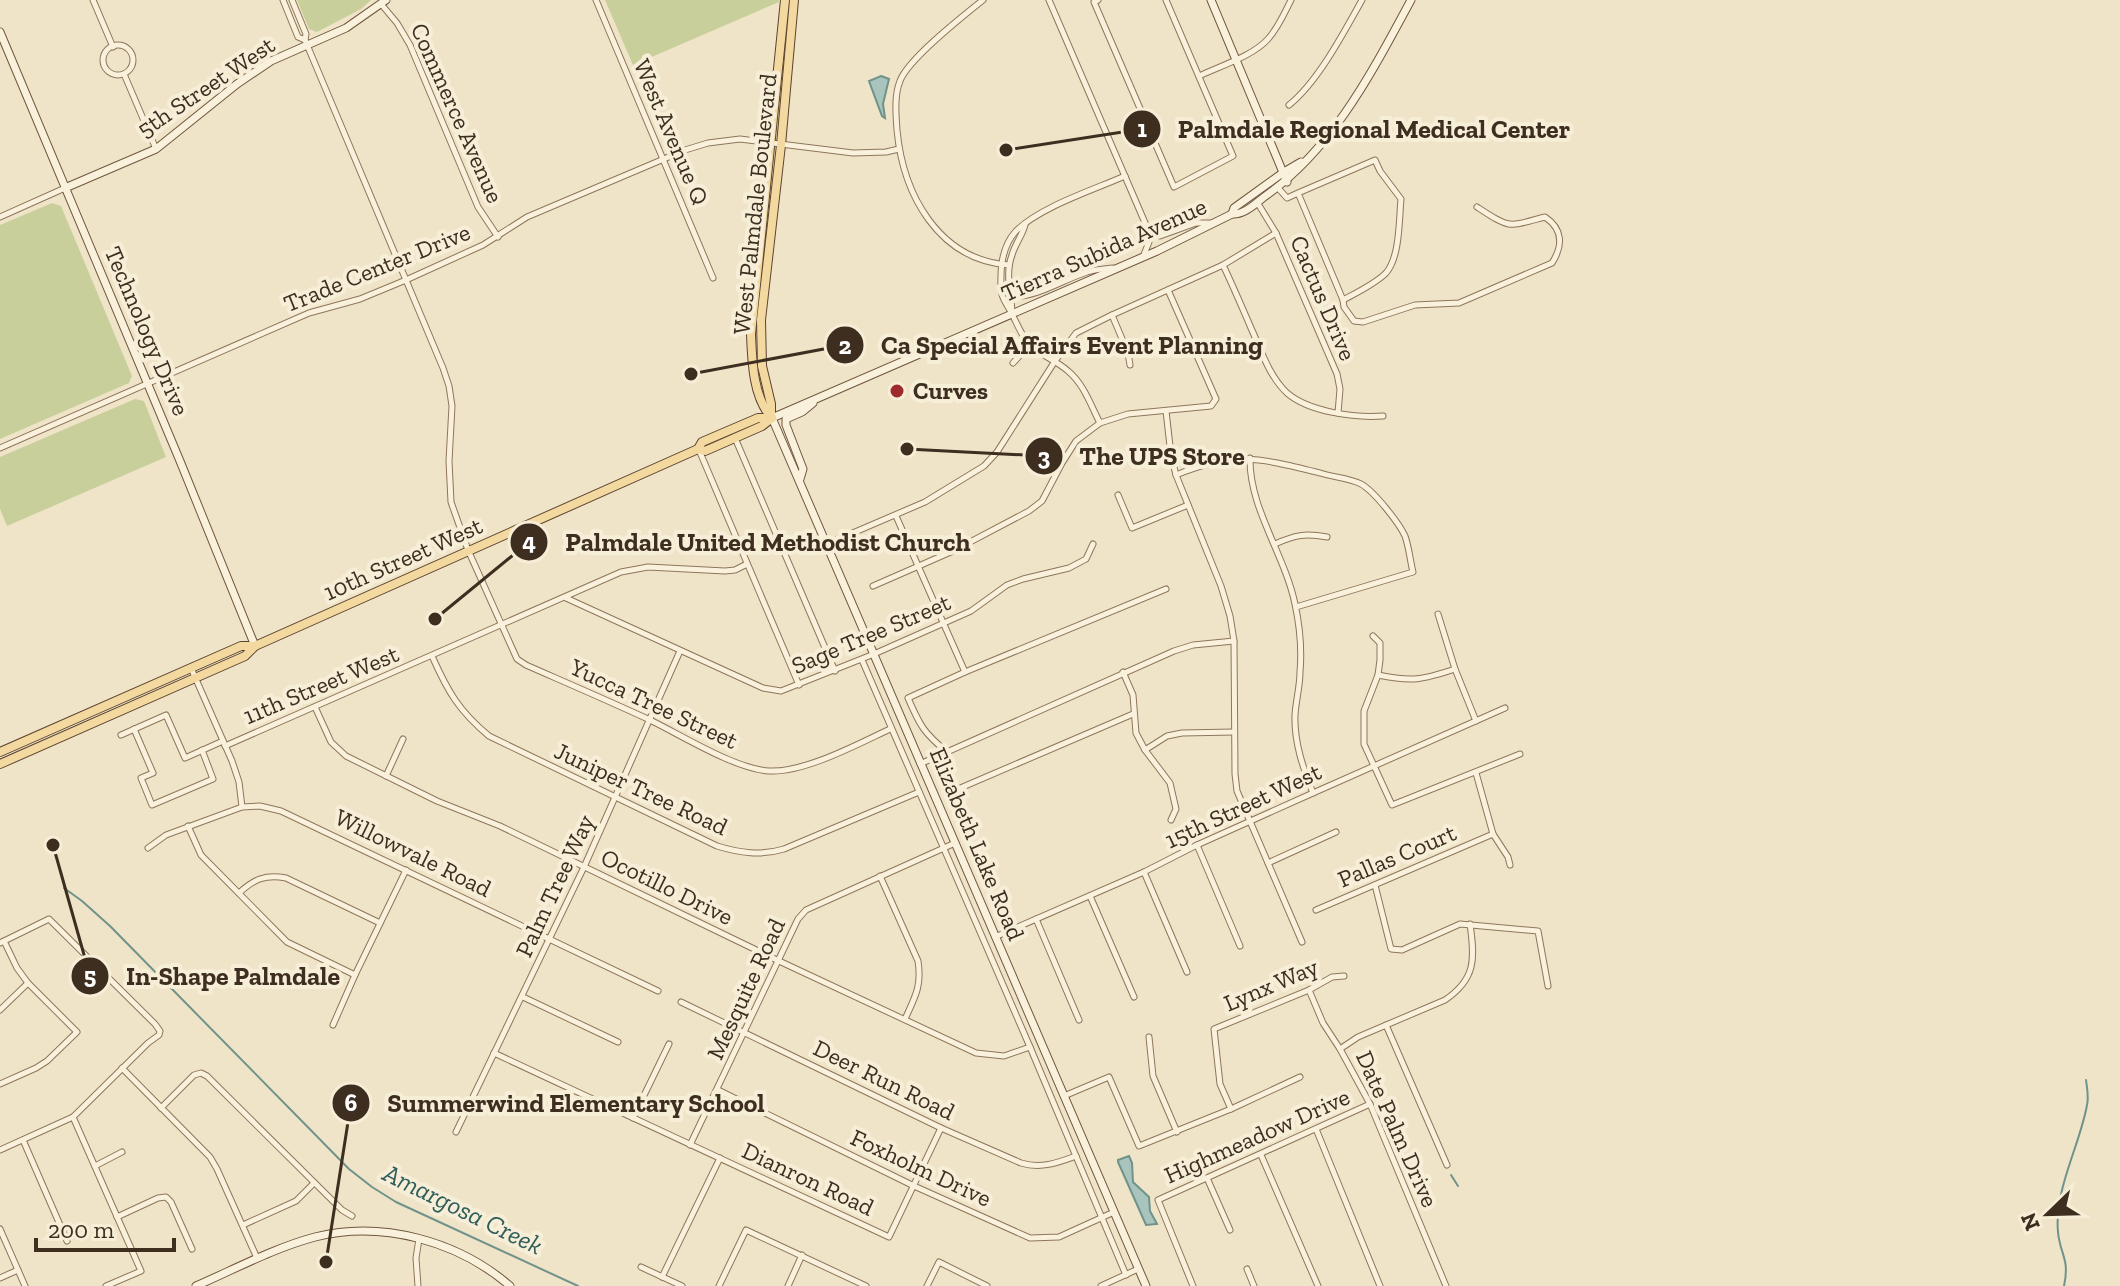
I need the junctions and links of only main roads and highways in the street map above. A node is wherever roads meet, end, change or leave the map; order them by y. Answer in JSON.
{"nodes":[{"id":1,"x":785,"y":0,"type":"edge"},
{"id":2,"x":794,"y":0,"type":"edge"},
{"id":3,"x":1211,"y":0,"type":"edge"},
{"id":4,"x":1411,"y":0,"type":"edge"},
{"id":5,"x":383,"y":2,"type":"edge"},
{"id":6,"x":0,"y":32,"type":"edge"},
{"id":7,"x":1307,"y":159,"type":"junction"},
{"id":8,"x":1284,"y":172,"type":"junction"},
{"id":9,"x":1287,"y":182,"type":"junction"},
{"id":10,"x":65,"y":188,"type":"junction"},
{"id":11,"x":1232,"y":214,"type":"junction"},
{"id":12,"x":756,"y":325,"type":"junction"},
{"id":13,"x":820,"y":397,"type":"junction"},
{"id":14,"x":772,"y":418,"type":"junction"},
{"id":15,"x":698,"y":449,"type":"junction"},
{"id":16,"x":800,"y":482,"type":"junction"},
{"id":17,"x":255,"y":646,"type":"junction"},
{"id":18,"x":193,"y":672,"type":"junction"},
{"id":19,"x":0,"y":752,"type":"edge"},
{"id":20,"x":0,"y":764,"type":"edge"},
{"id":21,"x":196,"y":1286,"type":"edge"},
{"id":22,"x":510,"y":1286,"type":"edge"},
{"id":23,"x":1146,"y":1286,"type":"edge"}],
"edges":[{"from":1,"to":12,"type":"main road","name":"West Palmdale Boulevard"},
{"from":2,"to":12,"type":"main road","name":"West Palmdale Boulevard"},
{"from":3,"to":8,"type":"main road"},
{"from":4,"to":7,"type":"main road","name":"Tierra Subida Avenue"},
{"from":5,"to":10,"type":"main road","name":"5th Street West"},
{"from":6,"to":10,"type":"main road","name":"Technology Drive"},
{"from":7,"to":8,"type":"main road","name":"Tierra Subida Avenue"},
{"from":7,"to":9,"type":"main road","name":"Tierra Subida Avenue"},
{"from":8,"to":9,"type":"main road"},
{"from":8,"to":11,"type":"main road","name":"Tierra Subida Avenue"},
{"from":9,"to":11,"type":"main road","name":"Tierra Subida Avenue"},
{"from":10,"to":17,"type":"main road","name":"Technology Drive"},
{"from":11,"to":13,"type":"main road","name":"Tierra Subida Avenue"},
{"from":12,"to":14,"type":"main road","name":"West Palmdale Boulevard"},
{"from":13,"to":14,"type":"main road","name":"Tierra Subida Avenue"},
{"from":13,"to":16,"type":"main road"},
{"from":14,"to":15,"type":"main road","name":"10th Street West"},
{"from":14,"to":15,"type":"main road","name":"10th Street West"},
{"from":14,"to":16,"type":"main road","name":"Elizabeth Lake Road"},
{"from":15,"to":17,"type":"main road","name":"10th Street West"},
{"from":16,"to":23,"type":"main road","name":"Elizabeth Lake Road"},
{"from":17,"to":18,"type":"main road","name":"10th Street West"},
{"from":18,"to":19,"type":"main road","name":"10th Street West"},
{"from":18,"to":20,"type":"main road","name":"10th Street West"},
{"from":21,"to":22,"type":"main road"}]}
